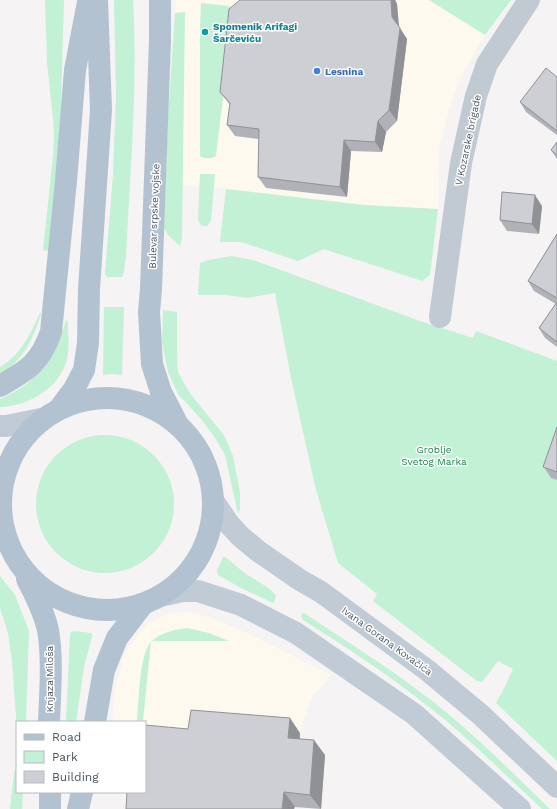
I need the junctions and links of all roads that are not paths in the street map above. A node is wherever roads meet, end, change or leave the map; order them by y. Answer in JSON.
{"nodes":[{"id":1,"x":88,"y":0,"type":"edge"},
{"id":2,"x":97,"y":0,"type":"edge"},
{"id":3,"x":160,"y":0,"type":"edge"},
{"id":4,"x":529,"y":0,"type":"edge"},
{"id":5,"x":440,"y":317,"type":"dead end"},
{"id":6,"x":0,"y":386,"type":"edge"},
{"id":7,"x":50,"y":414,"type":"junction"},
{"id":8,"x":179,"y":425,"type":"junction"},
{"id":9,"x":0,"y":426,"type":"edge"},
{"id":10,"x":214,"y":502,"type":"junction"},
{"id":11,"x":1,"y":522,"type":"edge"},
{"id":12,"x":22,"y":569,"type":"junction"},
{"id":13,"x":152,"y":600,"type":"junction"},
{"id":14,"x":49,"y":721,"type":"edge"},
{"id":15,"x":95,"y":721,"type":"edge"},
{"id":16,"x":557,"y":787,"type":"edge"},
{"id":17,"x":50,"y":793,"type":"edge"},
{"id":18,"x":82,"y":793,"type":"edge"},
{"id":19,"x":50,"y":809,"type":"edge"},
{"id":20,"x":78,"y":809,"type":"edge"},
{"id":21,"x":520,"y":809,"type":"edge"}],
"edges":[{"from":1,"to":6,"type":"main road"},
{"from":2,"to":7,"type":"main road"},
{"from":3,"to":8,"type":"main road","name":"Bulevar srpske vojske"},
{"from":4,"to":5,"type":"street","name":"V Kozarske brigade"},
{"from":7,"to":8,"type":"main road"},
{"from":7,"to":9,"type":"main road"},
{"from":7,"to":11,"type":"main road"},
{"from":8,"to":10,"type":"main road"},
{"from":10,"to":13,"type":"main road"},
{"from":10,"to":16,"type":"main road","name":"Ivana Gorana Kovačića"},
{"from":11,"to":12,"type":"main road"},
{"from":12,"to":13,"type":"main road"},
{"from":12,"to":14,"type":"main road","name":"Knjaza Miloša"},
{"from":13,"to":15,"type":"main road"},
{"from":13,"to":21,"type":"main road"},
{"from":17,"to":19,"type":"main road"},
{"from":18,"to":20,"type":"main road"}]}
